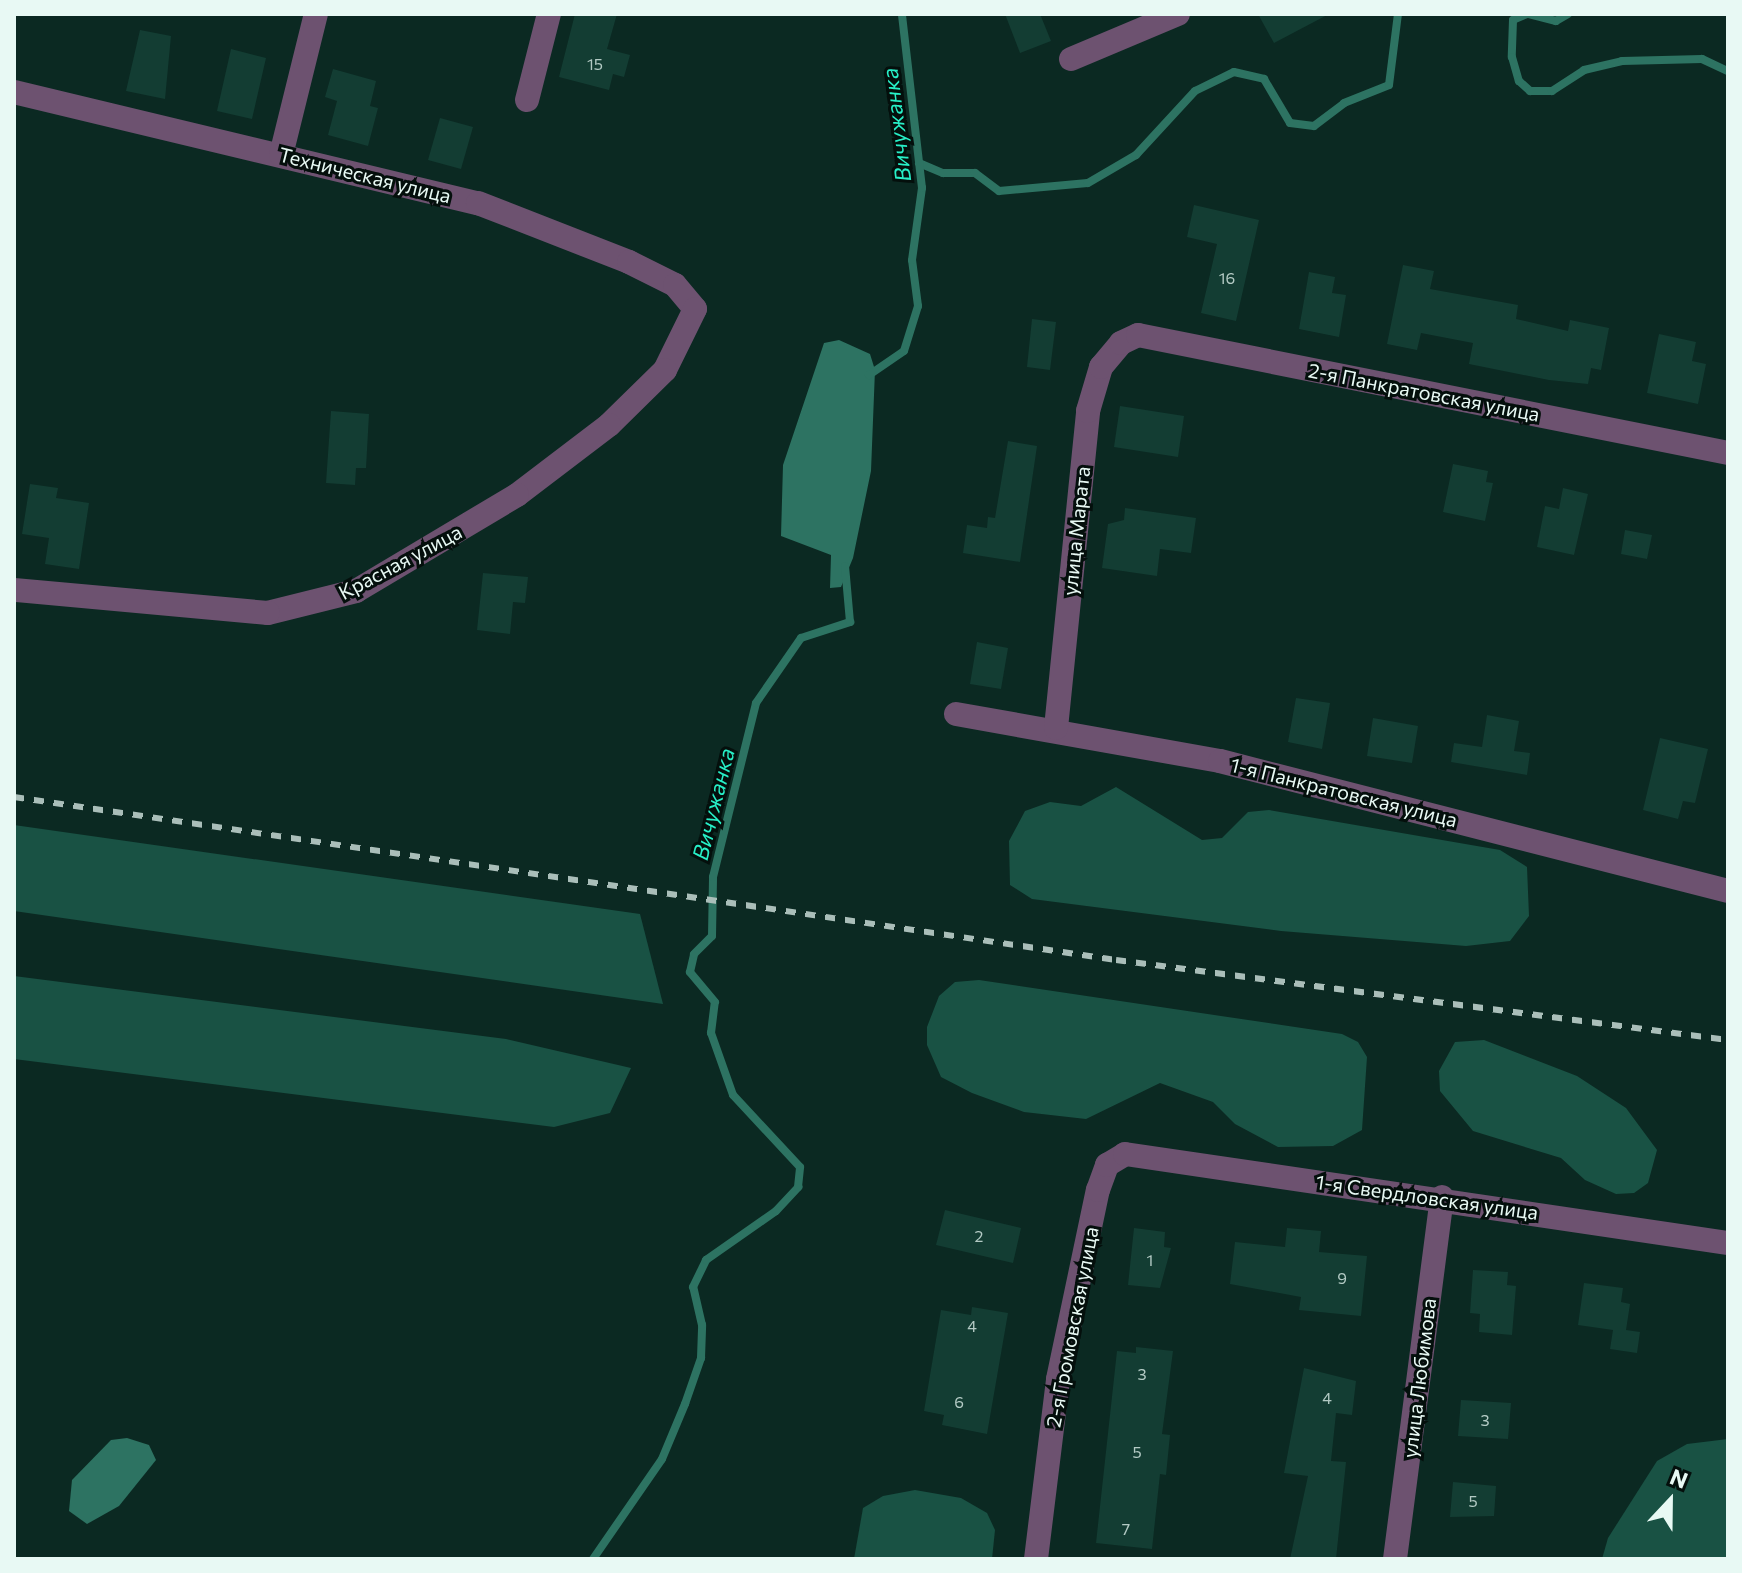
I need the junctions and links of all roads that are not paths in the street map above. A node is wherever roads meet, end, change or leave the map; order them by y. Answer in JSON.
{"nodes":[{"id":1,"x":316,"y":14,"type":"edge"},
{"id":2,"x":549,"y":14,"type":"edge"},
{"id":3,"x":1178,"y":14,"type":"edge"},
{"id":4,"x":1071,"y":59,"type":"dead end"},
{"id":5,"x":14,"y":92,"type":"edge"},
{"id":6,"x":527,"y":100,"type":"dead end"},
{"id":7,"x":281,"y":155,"type":"junction"},
{"id":8,"x":695,"y":309,"type":"joint"},
{"id":9,"x":1121,"y":343,"type":"joint"},
{"id":10,"x":1728,"y":453,"type":"edge"},
{"id":11,"x":14,"y":590,"type":"edge"},
{"id":12,"x":956,"y":714,"type":"dead end"},
{"id":13,"x":1056,"y":728,"type":"junction"},
{"id":14,"x":1728,"y":891,"type":"edge"},
{"id":15,"x":1125,"y":1154,"type":"joint"},
{"id":16,"x":1442,"y":1197,"type":"junction"},
{"id":17,"x":1728,"y":1243,"type":"edge"},
{"id":18,"x":1036,"y":1559,"type":"edge"},
{"id":19,"x":1395,"y":1559,"type":"edge"}],
"edges":[{"from":1,"to":7,"type":"street"},
{"from":2,"to":6,"type":"street"},
{"from":3,"to":4,"type":"street"},
{"from":5,"to":7,"type":"street","name":"Техническая улица"},
{"from":7,"to":8,"type":"street","name":"Техническая улица"},
{"from":8,"to":11,"type":"street","name":"Красная улица"},
{"from":9,"to":10,"type":"street","name":"2-я Панкратовская улица"},
{"from":9,"to":13,"type":"street","name":"улица Марата"},
{"from":12,"to":13,"type":"street","name":"1-я Панкратовская улица"},
{"from":13,"to":14,"type":"street","name":"1-я Панкратовская улица"},
{"from":15,"to":16,"type":"street","name":"1-я Свердловская улица"},
{"from":15,"to":18,"type":"street","name":"2-я Громовская улица"},
{"from":16,"to":17,"type":"street","name":"1-я Свердловская улица"},
{"from":16,"to":19,"type":"street","name":"улица Любимова"}]}
